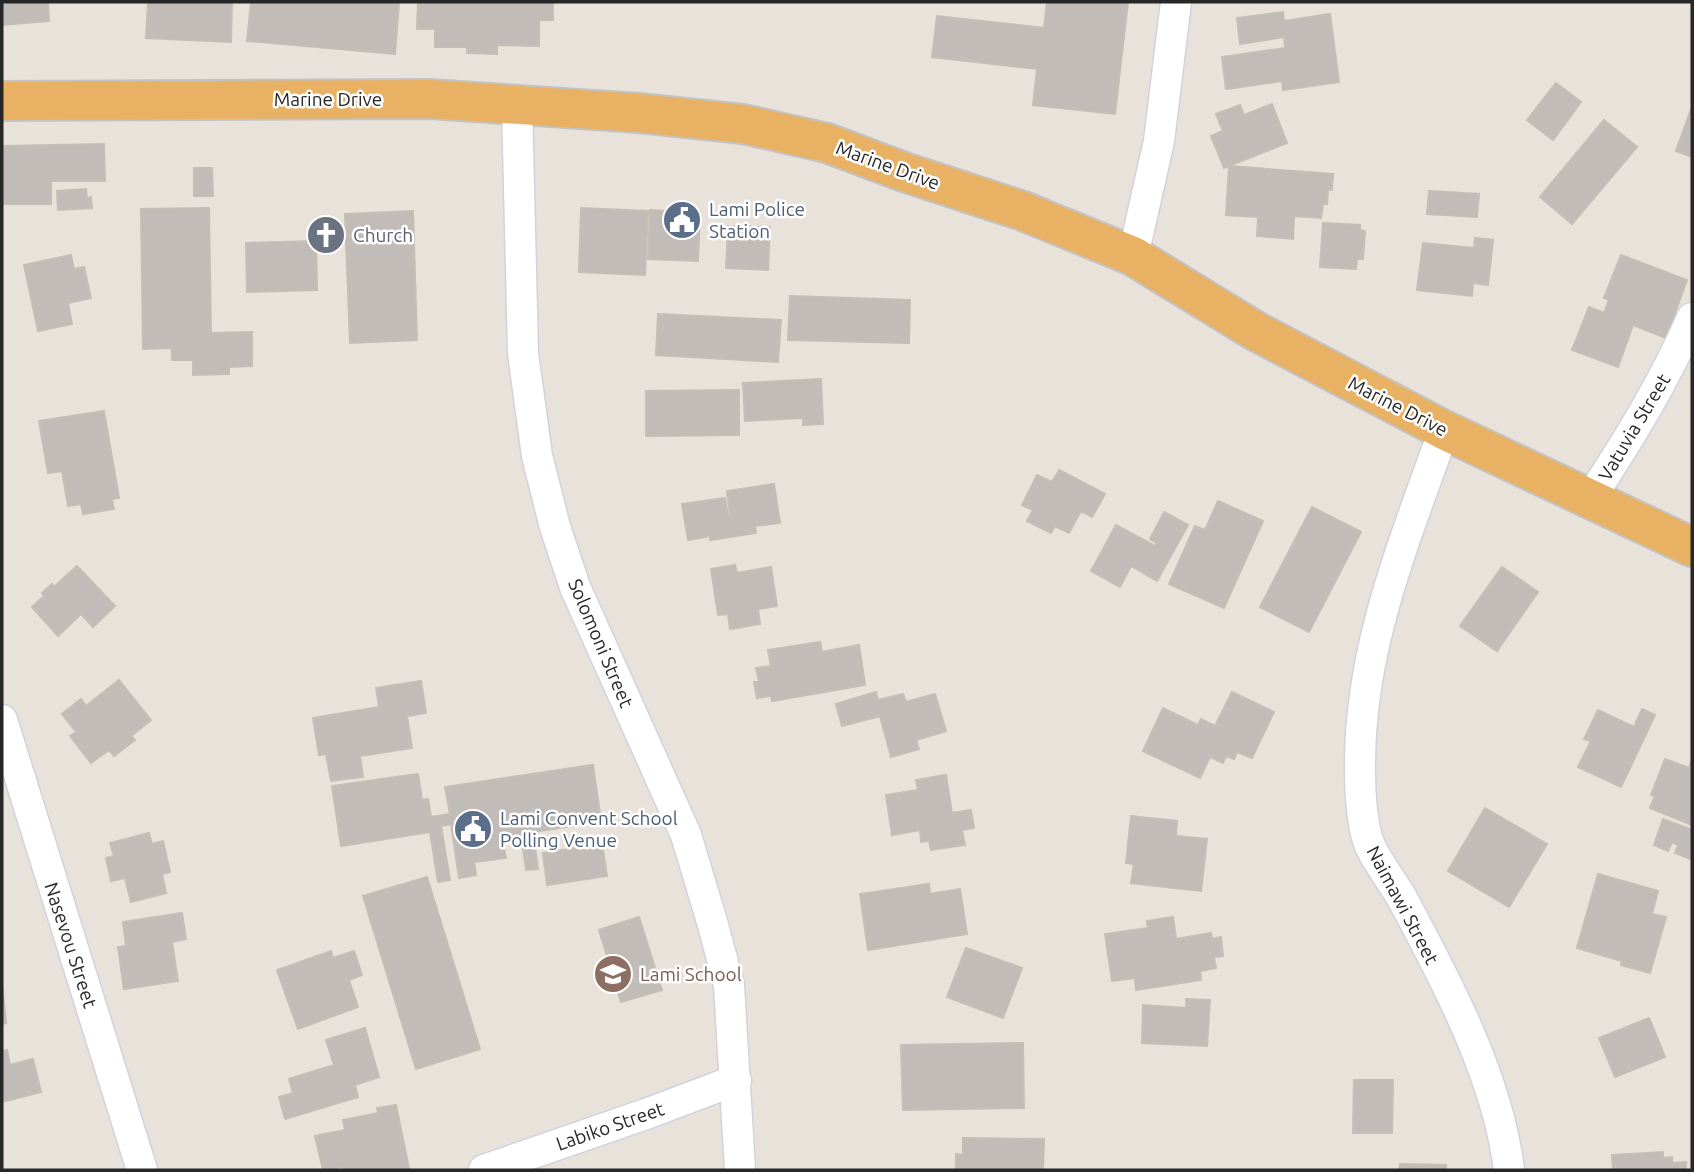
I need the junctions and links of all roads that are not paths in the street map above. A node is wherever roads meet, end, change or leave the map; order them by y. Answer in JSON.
{"nodes":[{"id":1,"x":1176,"y":2,"type":"edge"},
{"id":2,"x":2,"y":101,"type":"edge"},
{"id":3,"x":517,"y":104,"type":"junction"},
{"id":4,"x":1133,"y":256,"type":"junction"},
{"id":5,"x":1692,"y":318,"type":"edge"},
{"id":6,"x":1444,"y":430,"type":"junction"},
{"id":7,"x":1591,"y":497,"type":"junction"},
{"id":8,"x":1692,"y":547,"type":"edge"},
{"id":9,"x":2,"y":720,"type":"edge"},
{"id":10,"x":736,"y":1080,"type":"junction"},
{"id":11,"x":142,"y":1170,"type":"edge"},
{"id":12,"x":484,"y":1170,"type":"edge"},
{"id":13,"x":740,"y":1170,"type":"edge"},
{"id":14,"x":1509,"y":1170,"type":"edge"}],
"edges":[{"from":1,"to":4,"type":"street"},
{"from":2,"to":3,"type":"highway","name":"Marine Drive"},
{"from":3,"to":4,"type":"highway","name":"Marine Drive"},
{"from":3,"to":10,"type":"street","name":"Solomoni Street"},
{"from":4,"to":6,"type":"highway","name":"Marine Drive"},
{"from":5,"to":7,"type":"street","name":"Vatuvia Street"},
{"from":6,"to":7,"type":"highway","name":"Marine Drive"},
{"from":6,"to":14,"type":"street","name":"Naimawi Street"},
{"from":7,"to":8,"type":"highway","name":"Marine Drive"},
{"from":9,"to":11,"type":"street","name":"Nasevou Street"},
{"from":10,"to":12,"type":"street","name":"Labiko Street"},
{"from":10,"to":13,"type":"street","name":"Solomoni Street"}]}
